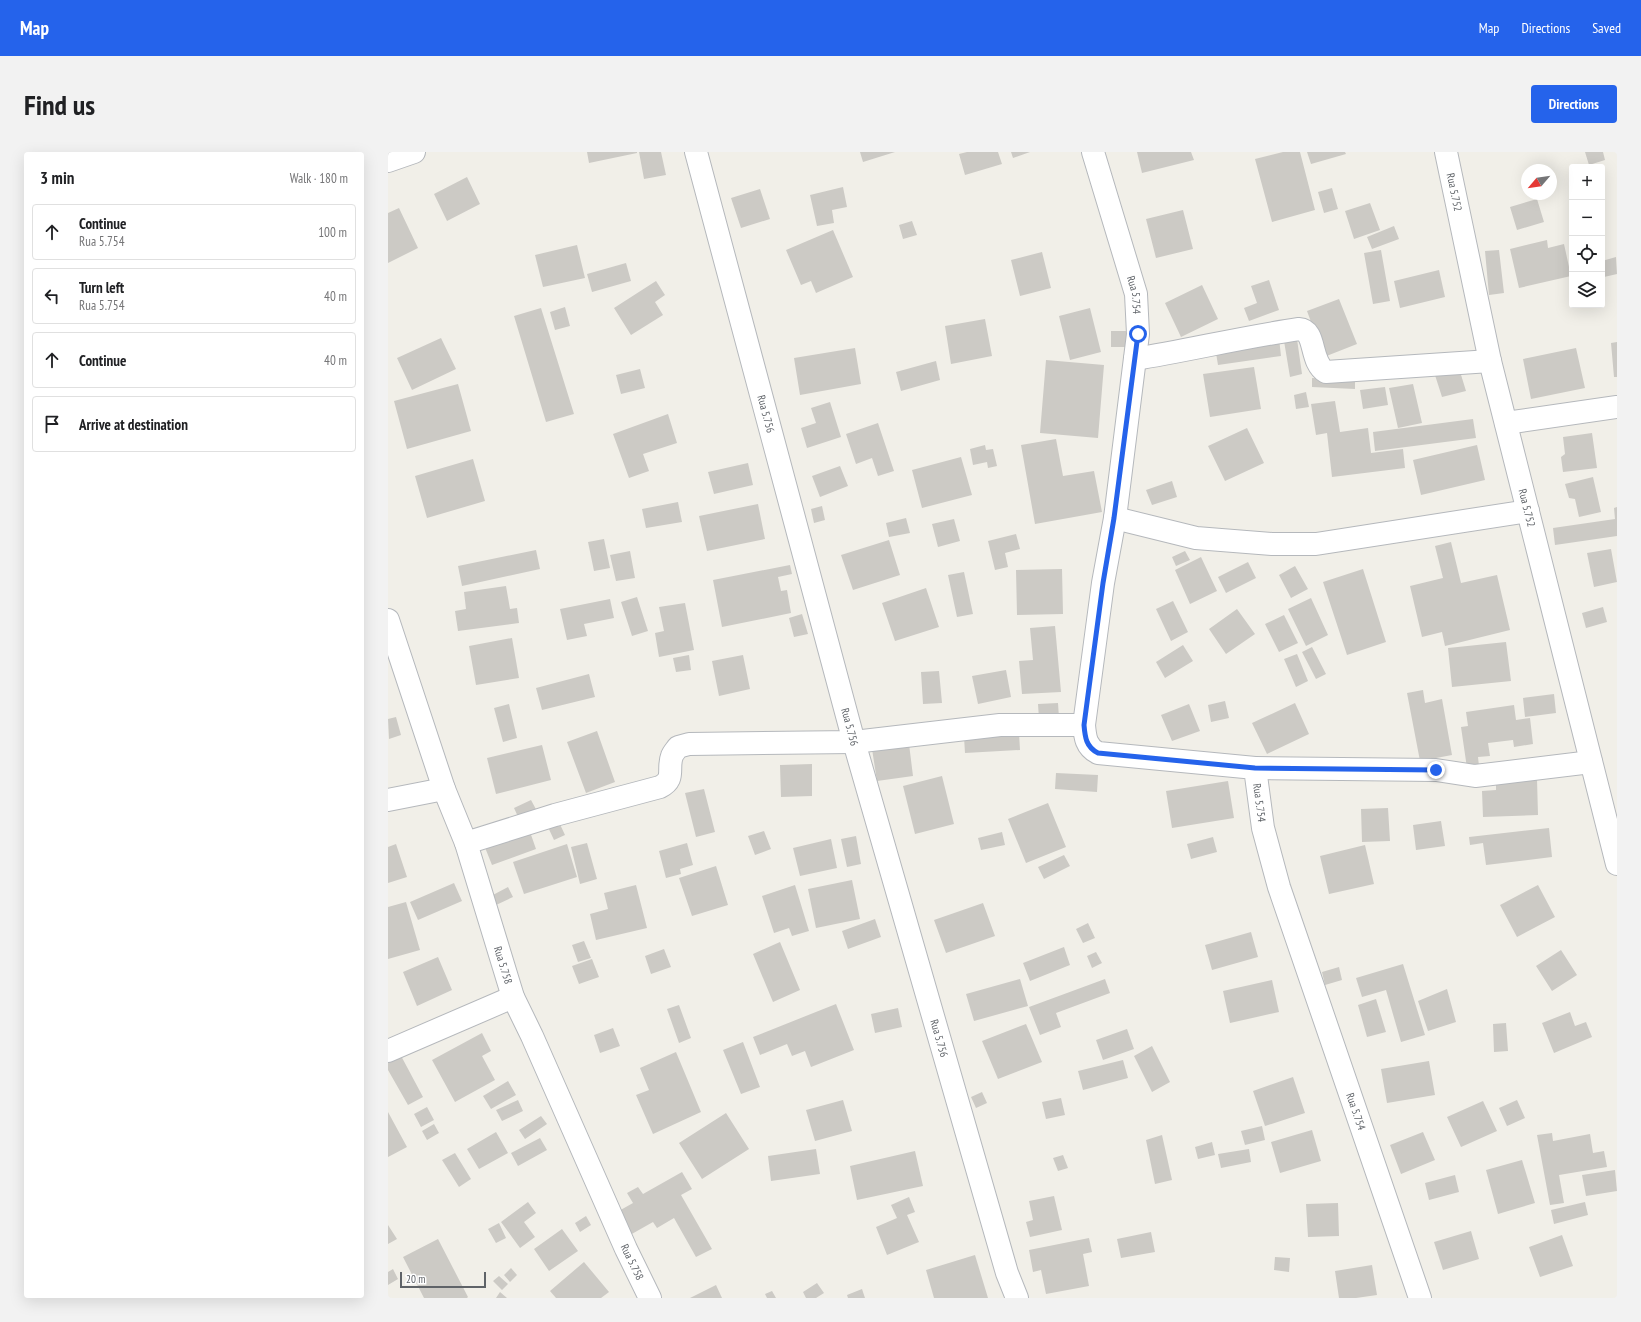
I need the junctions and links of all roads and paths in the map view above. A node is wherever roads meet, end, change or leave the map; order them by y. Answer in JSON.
{"nodes":[{"id":1,"x":414,"y":152,"type":"edge"},
{"id":2,"x":696,"y":152,"type":"edge"},
{"id":3,"x":1093,"y":152,"type":"edge"},
{"id":4,"x":1446,"y":152,"type":"edge"},
{"id":5,"x":388,"y":161,"type":"edge"},
{"id":6,"x":1135,"y":359,"type":"junction"},
{"id":7,"x":1490,"y":361,"type":"junction"},
{"id":8,"x":1617,"y":407,"type":"edge"},
{"id":9,"x":1506,"y":423,"type":"junction"},
{"id":10,"x":1528,"y":512,"type":"junction"},
{"id":11,"x":1114,"y":518,"type":"junction"},
{"id":12,"x":388,"y":620,"type":"edge"},
{"id":13,"x":1084,"y":725,"type":"junction"},
{"id":14,"x":854,"y":742,"type":"junction"},
{"id":15,"x":1591,"y":762,"type":"junction"},
{"id":16,"x":1255,"y":768,"type":"junction"},
{"id":17,"x":444,"y":789,"type":"junction"},
{"id":18,"x":388,"y":800,"type":"edge"},
{"id":19,"x":466,"y":843,"type":"junction"},
{"id":20,"x":1617,"y":862,"type":"edge"},
{"id":21,"x":513,"y":997,"type":"junction"},
{"id":22,"x":388,"y":1051,"type":"edge"},
{"id":23,"x":650,"y":1298,"type":"edge"},
{"id":24,"x":1017,"y":1298,"type":"edge"},
{"id":25,"x":1420,"y":1298,"type":"edge"}],
"edges":[{"from":1,"to":5,"type":"street"},
{"from":2,"to":14,"type":"street","name":"Rua 5.756"},
{"from":3,"to":6,"type":"street","name":"Rua 5.754"},
{"from":4,"to":7,"type":"street","name":"Rua 5.752"},
{"from":6,"to":7,"type":"street"},
{"from":6,"to":11,"type":"street","name":"Rua 5.754"},
{"from":7,"to":9,"type":"street","name":"Rua 5.752"},
{"from":8,"to":9,"type":"street"},
{"from":9,"to":10,"type":"street","name":"Rua 5.752"},
{"from":10,"to":11,"type":"street"},
{"from":10,"to":15,"type":"street","name":"Rua 5.752"},
{"from":11,"to":13,"type":"street","name":"Rua 5.754"},
{"from":12,"to":17,"type":"street","name":"Rua 5.758"},
{"from":13,"to":14,"type":"street"},
{"from":13,"to":16,"type":"street","name":"Rua 5.754"},
{"from":14,"to":19,"type":"street"},
{"from":14,"to":24,"type":"street","name":"Rua 5.756"},
{"from":15,"to":16,"type":"street"},
{"from":15,"to":20,"type":"street","name":"Rua 5.752"},
{"from":16,"to":25,"type":"street","name":"Rua 5.754"},
{"from":17,"to":18,"type":"street"},
{"from":17,"to":19,"type":"street","name":"Rua 5.758"},
{"from":19,"to":21,"type":"street","name":"Rua 5.758"},
{"from":21,"to":22,"type":"street"},
{"from":21,"to":23,"type":"street","name":"Rua 5.758"}]}
